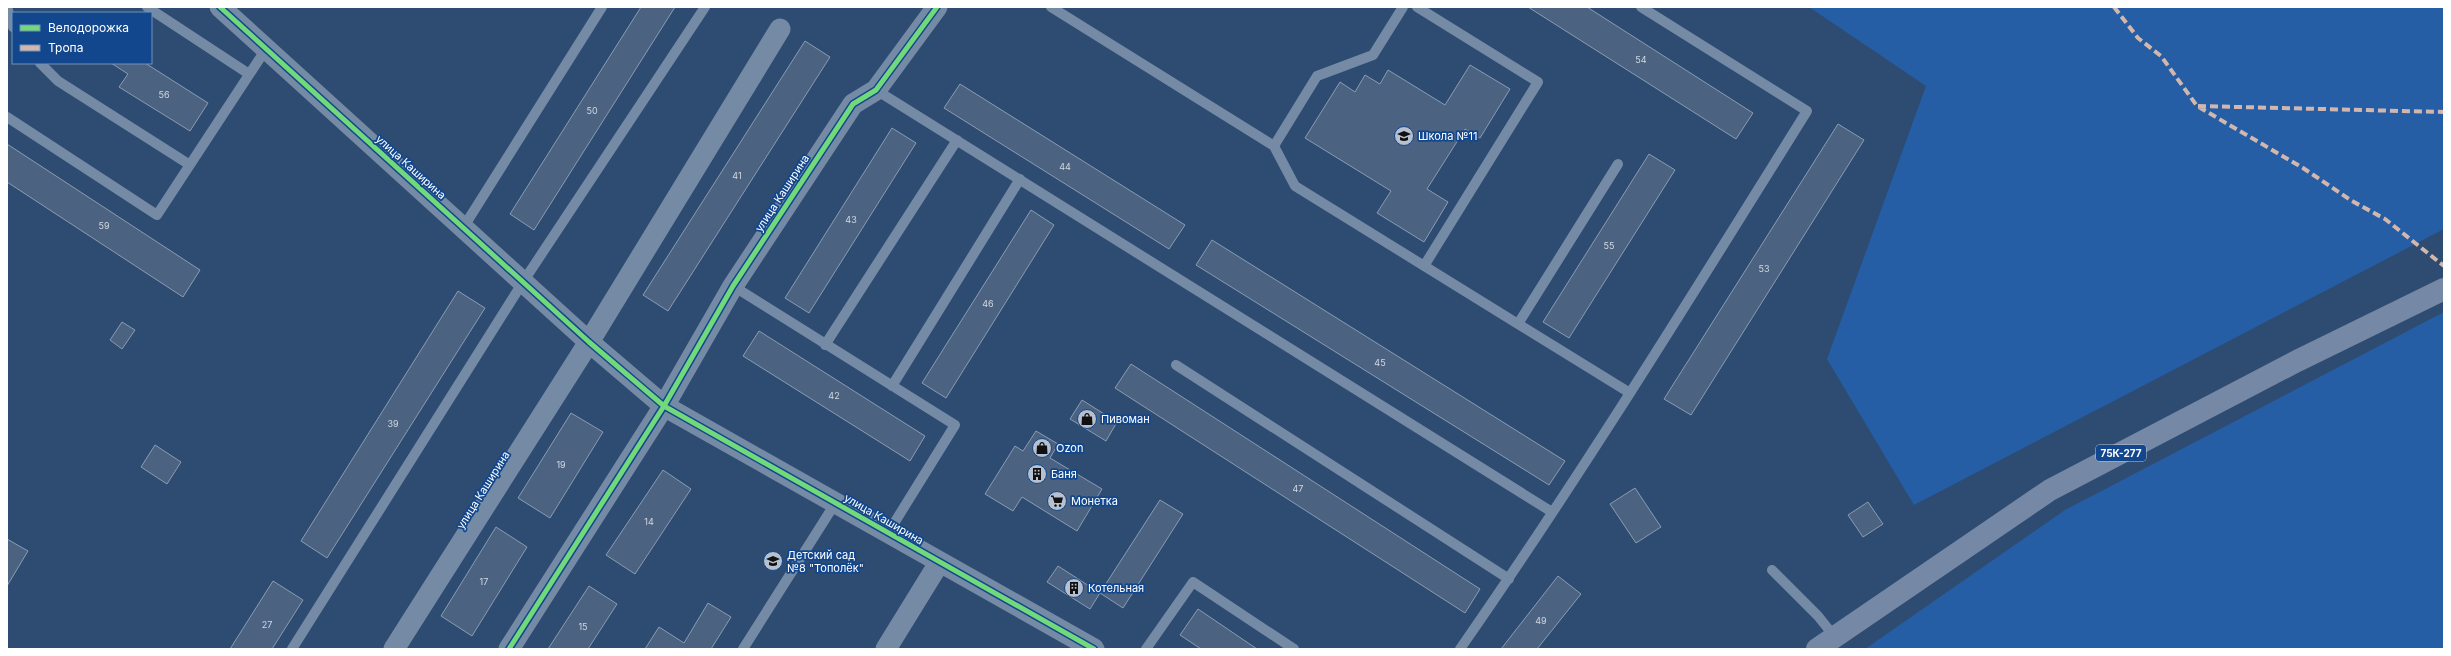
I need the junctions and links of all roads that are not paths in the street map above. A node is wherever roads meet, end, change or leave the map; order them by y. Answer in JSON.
{"nodes":[{"id":1,"x":8,"y":7,"type":"edge"},
{"id":2,"x":147,"y":7,"type":"edge"},
{"id":3,"x":220,"y":7,"type":"edge"},
{"id":4,"x":602,"y":7,"type":"edge"},
{"id":5,"x":705,"y":7,"type":"edge"},
{"id":6,"x":937,"y":7,"type":"edge"},
{"id":7,"x":1051,"y":7,"type":"edge"},
{"id":8,"x":1403,"y":7,"type":"edge"},
{"id":9,"x":1417,"y":7,"type":"edge"},
{"id":10,"x":1641,"y":7,"type":"edge"},
{"id":11,"x":12,"y":23,"type":"edge"},
{"id":12,"x":780,"y":29,"type":"dead end"},
{"id":13,"x":266,"y":49,"type":"junction"},
{"id":14,"x":41,"y":64,"type":"edge"},
{"id":15,"x":249,"y":74,"type":"junction"},
{"id":16,"x":876,"y":90,"type":"junction"},
{"id":17,"x":7,"y":117,"type":"edge"},
{"id":18,"x":957,"y":140,"type":"junction"},
{"id":19,"x":1274,"y":146,"type":"junction"},
{"id":20,"x":1618,"y":164,"type":"dead end"},
{"id":21,"x":190,"y":165,"type":"junction"},
{"id":22,"x":1020,"y":179,"type":"junction"},
{"id":23,"x":463,"y":228,"type":"junction"},
{"id":24,"x":1424,"y":266,"type":"junction"},
{"id":25,"x":523,"y":282,"type":"junction"},
{"id":26,"x":733,"y":286,"type":"junction"},
{"id":27,"x":2444,"y":289,"type":"edge"},
{"id":28,"x":1518,"y":324,"type":"junction"},
{"id":29,"x":589,"y":342,"type":"junction"},
{"id":30,"x":825,"y":345,"type":"junction"},
{"id":31,"x":1176,"y":366,"type":"dead end"},
{"id":32,"x":892,"y":386,"type":"junction"},
{"id":33,"x":1630,"y":393,"type":"junction"},
{"id":34,"x":664,"y":406,"type":"junction"},
{"id":35,"x":836,"y":502,"type":"junction"},
{"id":36,"x":1552,"y":512,"type":"junction"},
{"id":37,"x":888,"y":533,"type":"junction"},
{"id":38,"x":939,"y":563,"type":"junction"},
{"id":39,"x":1772,"y":570,"type":"dead end"},
{"id":40,"x":1509,"y":579,"type":"junction"},
{"id":41,"x":1826,"y":643,"type":"edge"},
{"id":42,"x":292,"y":649,"type":"edge"},
{"id":43,"x":394,"y":649,"type":"edge"},
{"id":44,"x":509,"y":649,"type":"edge"},
{"id":45,"x":743,"y":649,"type":"edge"},
{"id":46,"x":886,"y":649,"type":"edge"},
{"id":47,"x":1094,"y":649,"type":"edge"},
{"id":48,"x":1146,"y":649,"type":"edge"},
{"id":49,"x":1294,"y":649,"type":"edge"},
{"id":50,"x":1460,"y":649,"type":"edge"}],
"edges":[{"from":1,"to":11,"type":"lane"},
{"from":2,"to":15,"type":"lane"},
{"from":3,"to":13,"type":"street","name":"улица Каширина"},
{"from":4,"to":23,"type":"lane"},
{"from":5,"to":25,"type":"lane"},
{"from":6,"to":16,"type":"street","name":"улица Каширина"},
{"from":7,"to":19,"type":"lane"},
{"from":8,"to":19,"type":"lane"},
{"from":9,"to":24,"type":"lane"},
{"from":10,"to":33,"type":"lane"},
{"from":12,"to":29,"type":"street","name":"улица Каширина"},
{"from":13,"to":15,"type":"lane"},
{"from":13,"to":23,"type":"street","name":"улица Каширина"},
{"from":14,"to":21,"type":"lane"},
{"from":15,"to":21,"type":"lane"},
{"from":16,"to":18,"type":"lane"},
{"from":16,"to":26,"type":"street","name":"улица Каширина"},
{"from":17,"to":21,"type":"lane"},
{"from":18,"to":22,"type":"lane"},
{"from":18,"to":30,"type":"lane"},
{"from":19,"to":24,"type":"lane"},
{"from":20,"to":28,"type":"lane"},
{"from":22,"to":32,"type":"lane"},
{"from":22,"to":36,"type":"lane"},
{"from":23,"to":25,"type":"street","name":"улица Каширина"},
{"from":24,"to":28,"type":"lane"},
{"from":25,"to":29,"type":"street","name":"улица Каширина"},
{"from":25,"to":42,"type":"lane"},
{"from":26,"to":30,"type":"lane"},
{"from":26,"to":34,"type":"street","name":"улица Каширина"},
{"from":27,"to":41,"type":"main road","number":"75К-277"},
{"from":28,"to":33,"type":"lane"},
{"from":29,"to":34,"type":"street","name":"улица Каширина"},
{"from":29,"to":43,"type":"street","name":"улица Каширина"},
{"from":30,"to":32,"type":"lane"},
{"from":31,"to":40,"type":"lane"},
{"from":32,"to":37,"type":"lane"},
{"from":33,"to":36,"type":"lane"},
{"from":34,"to":35,"type":"street","name":"улица Каширина"},
{"from":34,"to":44,"type":"street","name":"улица Каширина"},
{"from":35,"to":37,"type":"street","name":"улица Каширина"},
{"from":35,"to":45,"type":"lane"},
{"from":36,"to":40,"type":"lane"},
{"from":37,"to":38,"type":"street","name":"улица Каширина"},
{"from":38,"to":46,"type":"street"},
{"from":38,"to":47,"type":"street","name":"улица Каширина"},
{"from":39,"to":41,"type":"lane"},
{"from":40,"to":50,"type":"lane"},
{"from":48,"to":49,"type":"lane"}]}
